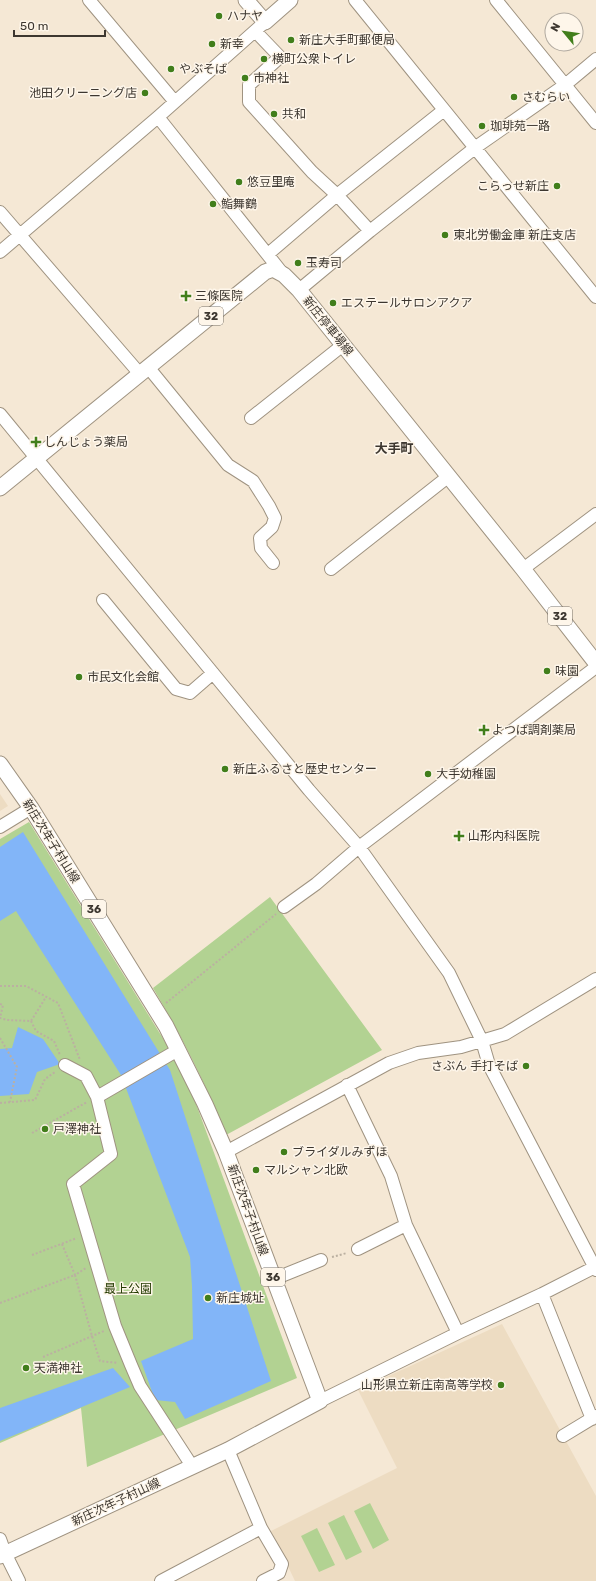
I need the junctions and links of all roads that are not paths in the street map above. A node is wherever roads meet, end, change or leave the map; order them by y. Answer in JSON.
{"nodes":[{"id":1,"x":89,"y":0,"type":"edge"},
{"id":2,"x":246,"y":0,"type":"edge"},
{"id":3,"x":290,"y":0,"type":"edge"},
{"id":4,"x":355,"y":0,"type":"edge"},
{"id":5,"x":496,"y":0,"type":"edge"},
{"id":6,"x":260,"y":26,"type":"junction"},
{"id":7,"x":596,"y":59,"type":"edge"},
{"id":8,"x":565,"y":85,"type":"junction"},
{"id":9,"x":175,"y":102,"type":"junction"},
{"id":10,"x":444,"y":110,"type":"junction"},
{"id":11,"x":158,"y":117,"type":"junction"},
{"id":12,"x":596,"y":123,"type":"edge"},
{"id":13,"x":476,"y":147,"type":"junction"},
{"id":14,"x":337,"y":195,"type":"junction"},
{"id":15,"x":0,"y":212,"type":"edge"},
{"id":16,"x":370,"y":231,"type":"junction"},
{"id":17,"x":21,"y":235,"type":"junction"},
{"id":18,"x":0,"y":252,"type":"edge"},
{"id":19,"x":268,"y":254,"type":"junction"},
{"id":20,"x":284,"y":275,"type":"junction"},
{"id":21,"x":299,"y":290,"type":"junction"},
{"id":22,"x":596,"y":297,"type":"edge"},
{"id":23,"x":343,"y":345,"type":"junction"},
{"id":24,"x":144,"y":370,"type":"junction"},
{"id":25,"x":0,"y":414,"type":"edge"},
{"id":26,"x":251,"y":418,"type":"dead end"},
{"id":27,"x":38,"y":459,"type":"junction"},
{"id":28,"x":449,"y":476,"type":"junction"},
{"id":29,"x":0,"y":488,"type":"edge"},
{"id":30,"x":596,"y":514,"type":"edge"},
{"id":31,"x":272,"y":563,"type":"dead end"},
{"id":32,"x":331,"y":569,"type":"dead end"},
{"id":33,"x":523,"y":569,"type":"junction"},
{"id":34,"x":103,"y":600,"type":"dead end"},
{"id":35,"x":596,"y":663,"type":"edge"},
{"id":36,"x":596,"y":667,"type":"edge"},
{"id":37,"x":213,"y":674,"type":"junction"},
{"id":38,"x":0,"y":764,"type":"edge"},
{"id":39,"x":30,"y":808,"type":"junction"},
{"id":40,"x":0,"y":827,"type":"edge"},
{"id":41,"x":359,"y":847,"type":"junction"},
{"id":42,"x":284,"y":907,"type":"road end"},
{"id":43,"x":596,"y":979,"type":"edge"},
{"id":44,"x":482,"y":1041,"type":"junction"},
{"id":45,"x":178,"y":1050,"type":"junction"},
{"id":46,"x":65,"y":1065,"type":"road end"},
{"id":47,"x":347,"y":1085,"type":"junction"},
{"id":48,"x":97,"y":1097,"type":"junction"},
{"id":49,"x":226,"y":1152,"type":"junction"},
{"id":50,"x":406,"y":1225,"type":"junction"},
{"id":51,"x":358,"y":1249,"type":"road end"},
{"id":52,"x":321,"y":1260,"type":"road end"},
{"id":53,"x":595,"y":1269,"type":"edge"},
{"id":54,"x":274,"y":1279,"type":"junction"},
{"id":55,"x":542,"y":1294,"type":"junction"},
{"id":56,"x":458,"y":1333,"type":"junction"},
{"id":57,"x":320,"y":1401,"type":"junction"},
{"id":58,"x":594,"y":1418,"type":"edge"},
{"id":59,"x":563,"y":1436,"type":"dead end"},
{"id":60,"x":228,"y":1450,"type":"junction"},
{"id":61,"x":192,"y":1466,"type":"junction"},
{"id":62,"x":261,"y":1528,"type":"junction"},
{"id":63,"x":0,"y":1539,"type":"edge"},
{"id":64,"x":2,"y":1555,"type":"edge"},
{"id":65,"x":19,"y":1581,"type":"edge"},
{"id":66,"x":161,"y":1581,"type":"edge"},
{"id":67,"x":263,"y":1581,"type":"edge"}],
"edges":[{"from":1,"to":9,"type":"street"},
{"from":2,"to":6,"type":"main road"},
{"from":3,"to":6,"type":"main road"},
{"from":4,"to":10,"type":"street"},
{"from":5,"to":8,"type":"street"},
{"from":6,"to":9,"type":"street"},
{"from":6,"to":14,"type":"street"},
{"from":7,"to":8,"type":"street"},
{"from":8,"to":12,"type":"street"},
{"from":8,"to":13,"type":"street"},
{"from":9,"to":11,"type":"street"},
{"from":10,"to":13,"type":"street"},
{"from":10,"to":14,"type":"street"},
{"from":11,"to":17,"type":"street"},
{"from":11,"to":19,"type":"street"},
{"from":13,"to":16,"type":"street"},
{"from":13,"to":22,"type":"street"},
{"from":14,"to":16,"type":"street"},
{"from":14,"to":19,"type":"street"},
{"from":15,"to":17,"type":"street"},
{"from":16,"to":21,"type":"street"},
{"from":17,"to":18,"type":"street"},
{"from":17,"to":24,"type":"street"},
{"from":19,"to":20,"type":"street"},
{"from":20,"to":21,"type":"main road","name":"新庄停車場線","number":"32"},
{"from":20,"to":24,"type":"main road","number":"32"},
{"from":21,"to":23,"type":"main road","name":"新庄停車場線","number":"32"},
{"from":23,"to":26,"type":"street"},
{"from":23,"to":28,"type":"main road","name":"新庄停車場線","number":"32"},
{"from":24,"to":27,"type":"main road","number":"32"},
{"from":24,"to":31,"type":"street"},
{"from":25,"to":27,"type":"street"},
{"from":27,"to":29,"type":"main road","number":"32"},
{"from":27,"to":37,"type":"street"},
{"from":28,"to":32,"type":"street"},
{"from":28,"to":33,"type":"main road","name":"新庄停車場線","number":"32"},
{"from":30,"to":33,"type":"street"},
{"from":33,"to":35,"type":"main road","name":"新庄停車場線","number":"32"},
{"from":34,"to":37,"type":"street"},
{"from":36,"to":41,"type":"street"},
{"from":37,"to":41,"type":"street"},
{"from":38,"to":39,"type":"main road","name":"新庄次年子村山線","number":"36"},
{"from":39,"to":40,"type":"street"},
{"from":39,"to":45,"type":"main road","name":"新庄次年子村山線","number":"36"},
{"from":41,"to":42,"type":"street"},
{"from":41,"to":44,"type":"street"},
{"from":43,"to":44,"type":"street"},
{"from":44,"to":47,"type":"street"},
{"from":44,"to":53,"type":"street"},
{"from":45,"to":48,"type":"street"},
{"from":45,"to":49,"type":"main road","name":"新庄次年子村山線","number":"36"},
{"from":46,"to":48,"type":"street"},
{"from":47,"to":49,"type":"street"},
{"from":47,"to":50,"type":"street"},
{"from":48,"to":61,"type":"street"},
{"from":49,"to":54,"type":"main road","name":"新庄次年子村山線","number":"36"},
{"from":50,"to":51,"type":"street"},
{"from":50,"to":56,"type":"street"},
{"from":52,"to":54,"type":"street"},
{"from":53,"to":55,"type":"street"},
{"from":54,"to":57,"type":"main road","name":"新庄次年子村山線","number":"36"},
{"from":55,"to":56,"type":"street"},
{"from":55,"to":58,"type":"street"},
{"from":56,"to":57,"type":"street"},
{"from":57,"to":60,"type":"main road","name":"新庄次年子村山線"},
{"from":58,"to":59,"type":"street"},
{"from":60,"to":61,"type":"main road","name":"新庄次年子村山線"},
{"from":60,"to":62,"type":"street"},
{"from":61,"to":64,"type":"main road","name":"新庄次年子村山線"},
{"from":62,"to":66,"type":"street"},
{"from":62,"to":67,"type":"street"},
{"from":63,"to":64,"type":"street"},
{"from":64,"to":65,"type":"street"}]}
